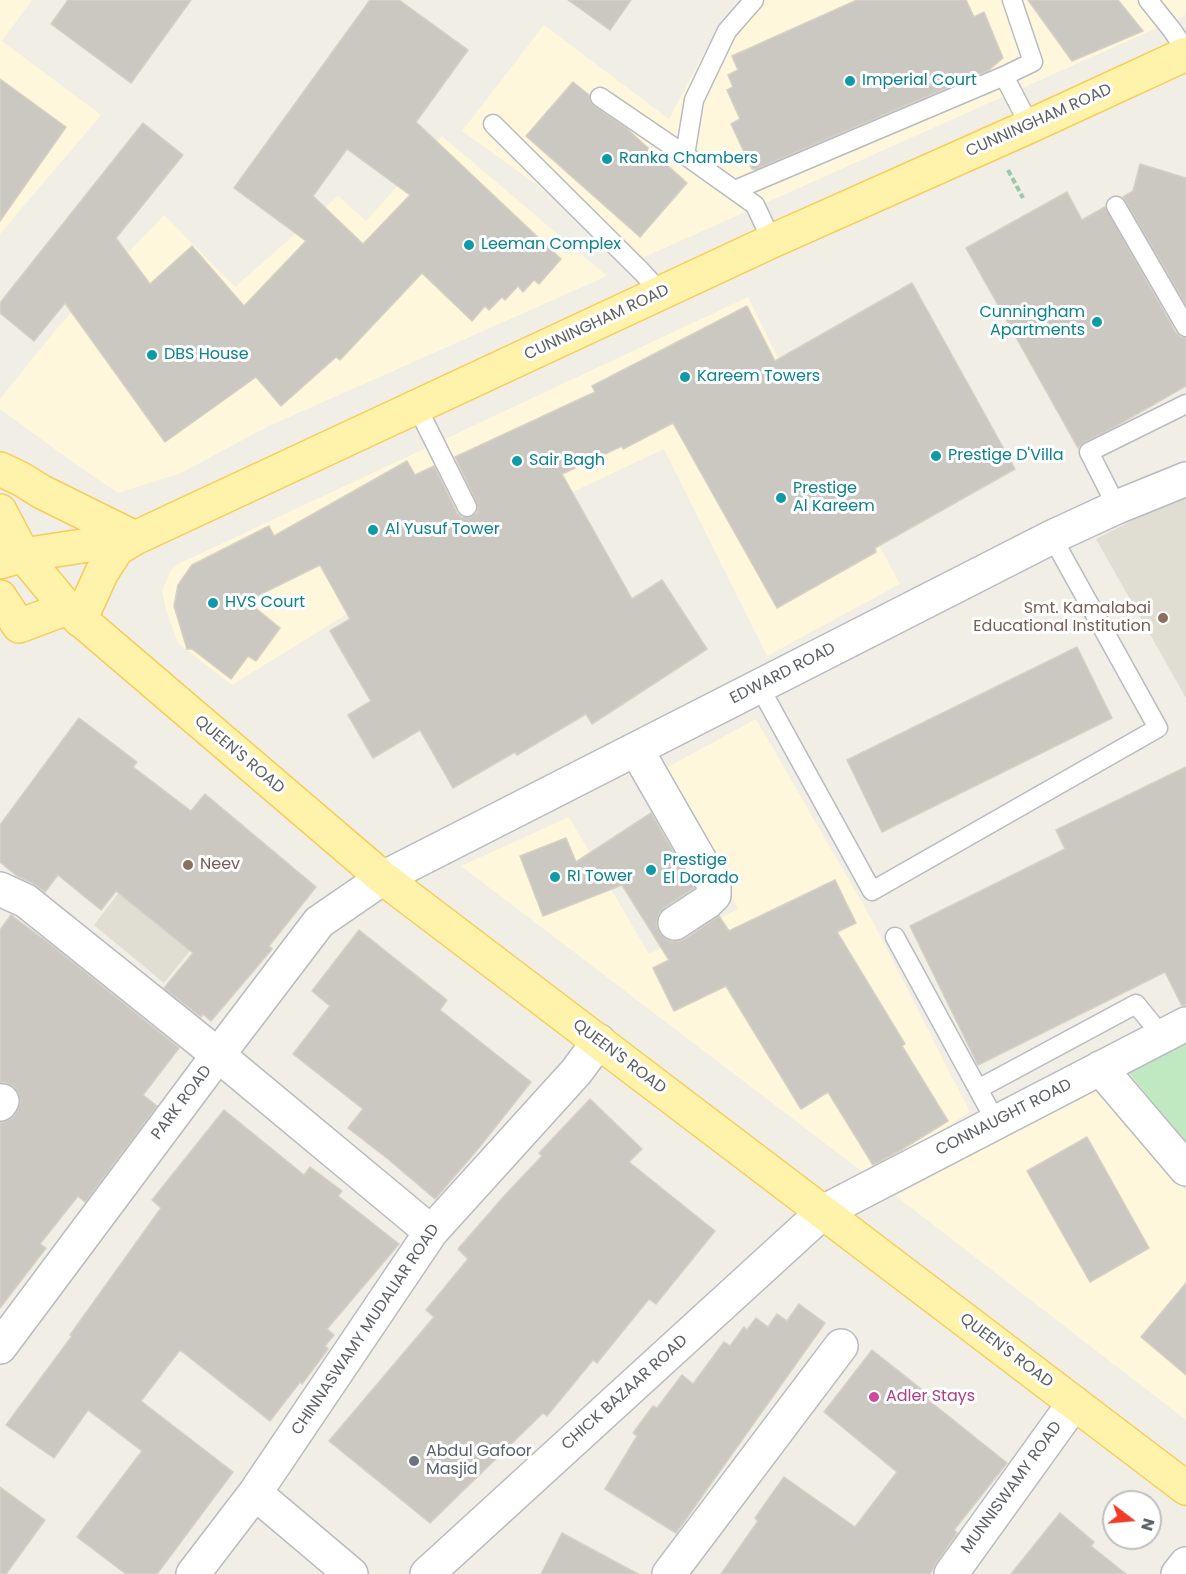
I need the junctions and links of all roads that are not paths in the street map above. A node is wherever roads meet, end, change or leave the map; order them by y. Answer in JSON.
{"nodes":[{"id":1,"x":754,"y":0,"type":"edge"},
{"id":2,"x":1012,"y":0,"type":"edge"},
{"id":3,"x":1148,"y":0,"type":"edge"},
{"id":4,"x":1186,"y":53,"type":"edge"},
{"id":5,"x":1005,"y":76,"type":"junction"},
{"id":6,"x":600,"y":97,"type":"dead end"},
{"id":7,"x":493,"y":123,"type":"dead end"},
{"id":8,"x":1030,"y":126,"type":"junction"},
{"id":9,"x":685,"y":155,"type":"junction"},
{"id":10,"x":735,"y":190,"type":"junction"},
{"id":11,"x":1116,"y":206,"type":"dead end"},
{"id":12,"x":772,"y":242,"type":"junction"},
{"id":13,"x":661,"y":293,"type":"junction"},
{"id":14,"x":1186,"y":327,"type":"edge"},
{"id":15,"x":1186,"y":404,"type":"edge"},
{"id":16,"x":417,"y":407,"type":"junction"},
{"id":17,"x":0,"y":469,"type":"edge"},
{"id":18,"x":1186,"y":479,"type":"edge"},
{"id":19,"x":466,"y":507,"type":"dead end"},
{"id":20,"x":1117,"y":507,"type":"junction"},
{"id":21,"x":0,"y":511,"type":"edge"},
{"id":22,"x":1052,"y":537,"type":"junction"},
{"id":23,"x":135,"y":538,"type":"junction"},
{"id":24,"x":12,"y":559,"type":"edge"},
{"id":25,"x":0,"y":597,"type":"edge"},
{"id":26,"x":73,"y":614,"type":"junction"},
{"id":27,"x":759,"y":686,"type":"junction"},
{"id":28,"x":636,"y":749,"type":"junction"},
{"id":29,"x":383,"y":878,"type":"junction"},
{"id":30,"x":0,"y":889,"type":"edge"},
{"id":31,"x":675,"y":922,"type":"dead end"},
{"id":32,"x":895,"y":937,"type":"dead end"},
{"id":33,"x":1174,"y":1030,"type":"edge"},
{"id":34,"x":599,"y":1041,"type":"junction"},
{"id":35,"x":218,"y":1054,"type":"junction"},
{"id":36,"x":1100,"y":1068,"type":"junction"},
{"id":37,"x":978,"y":1089,"type":"junction"},
{"id":38,"x":996,"y":1122,"type":"junction"},
{"id":39,"x":1186,"y":1169,"type":"edge"},
{"id":40,"x":823,"y":1212,"type":"junction"},
{"id":41,"x":431,"y":1232,"type":"junction"},
{"id":42,"x":841,"y":1346,"type":"dead end"},
{"id":43,"x":0,"y":1347,"type":"edge"},
{"id":44,"x":1074,"y":1403,"type":"junction"},
{"id":45,"x":1186,"y":1488,"type":"edge"},
{"id":46,"x":255,"y":1493,"type":"junction"},
{"id":47,"x":1186,"y":1564,"type":"edge"},
{"id":48,"x":193,"y":1574,"type":"edge"},
{"id":49,"x":351,"y":1574,"type":"edge"},
{"id":50,"x":427,"y":1574,"type":"edge"},
{"id":51,"x":669,"y":1574,"type":"edge"},
{"id":52,"x":951,"y":1574,"type":"edge"},
{"id":53,"x":1178,"y":1574,"type":"edge"}],
"edges":[{"from":1,"to":9,"type":"lane"},
{"from":2,"to":5,"type":"lane"},
{"from":3,"to":4,"type":"lane"},
{"from":4,"to":8,"type":"main road","name":"CUNNINGHAM ROAD"},
{"from":5,"to":8,"type":"lane"},
{"from":5,"to":10,"type":"lane"},
{"from":6,"to":9,"type":"lane"},
{"from":7,"to":13,"type":"lane"},
{"from":8,"to":12,"type":"main road","name":"CUNNINGHAM ROAD"},
{"from":9,"to":10,"type":"lane"},
{"from":10,"to":12,"type":"lane"},
{"from":11,"to":14,"type":"lane"},
{"from":12,"to":13,"type":"main road","name":"CUNNINGHAM ROAD"},
{"from":13,"to":16,"type":"main road","name":"CUNNINGHAM ROAD"},
{"from":15,"to":20,"type":"lane"},
{"from":16,"to":19,"type":"lane"},
{"from":16,"to":23,"type":"main road","name":"CUNNINGHAM ROAD"},
{"from":17,"to":23,"type":"main road"},
{"from":18,"to":20,"type":"street","name":"EDWARD ROAD"},
{"from":20,"to":22,"type":"street","name":"EDWARD ROAD"},
{"from":21,"to":24,"type":"main road","name":"QUEEN'S ROAD"},
{"from":22,"to":27,"type":"street","name":"EDWARD ROAD"},
{"from":22,"to":27,"type":"lane"},
{"from":23,"to":24,"type":"main road","name":"CUNNINGHAM ROAD"},
{"from":23,"to":26,"type":"main road"},
{"from":24,"to":26,"type":"main road","name":"QUEEN'S ROAD"},
{"from":25,"to":26,"type":"main road"},
{"from":26,"to":29,"type":"main road","name":"QUEEN'S ROAD"},
{"from":27,"to":28,"type":"street","name":"EDWARD ROAD"},
{"from":28,"to":29,"type":"street","name":"EDWARD ROAD"},
{"from":28,"to":31,"type":"street"},
{"from":29,"to":34,"type":"main road","name":"QUEEN'S ROAD"},
{"from":29,"to":35,"type":"street","name":"PARK ROAD"},
{"from":30,"to":35,"type":"street"},
{"from":32,"to":37,"type":"lane"},
{"from":33,"to":36,"type":"street","name":"CONNAUGHT ROAD"},
{"from":33,"to":37,"type":"lane"},
{"from":34,"to":40,"type":"main road","name":"QUEEN'S ROAD"},
{"from":34,"to":41,"type":"street","name":"CHINNASWAMY MUDALIAR ROAD"},
{"from":35,"to":41,"type":"street"},
{"from":35,"to":43,"type":"street","name":"PARK ROAD"},
{"from":36,"to":38,"type":"street","name":"CONNAUGHT ROAD"},
{"from":36,"to":39,"type":"street"},
{"from":37,"to":38,"type":"lane"},
{"from":38,"to":40,"type":"street","name":"CONNAUGHT ROAD"},
{"from":40,"to":44,"type":"main road","name":"QUEEN'S ROAD"},
{"from":40,"to":50,"type":"street","name":"CHICK BAZAAR ROAD"},
{"from":41,"to":46,"type":"street","name":"CHINNASWAMY MUDALIAR ROAD"},
{"from":42,"to":51,"type":"street"},
{"from":44,"to":45,"type":"main road","name":"QUEEN'S ROAD"},
{"from":44,"to":52,"type":"street","name":"MUNNISWAMY ROAD"},
{"from":46,"to":48,"type":"street","name":"CHINNASWAMY MUDALIAR ROAD"},
{"from":46,"to":49,"type":"street"},
{"from":47,"to":53,"type":"street"}]}
